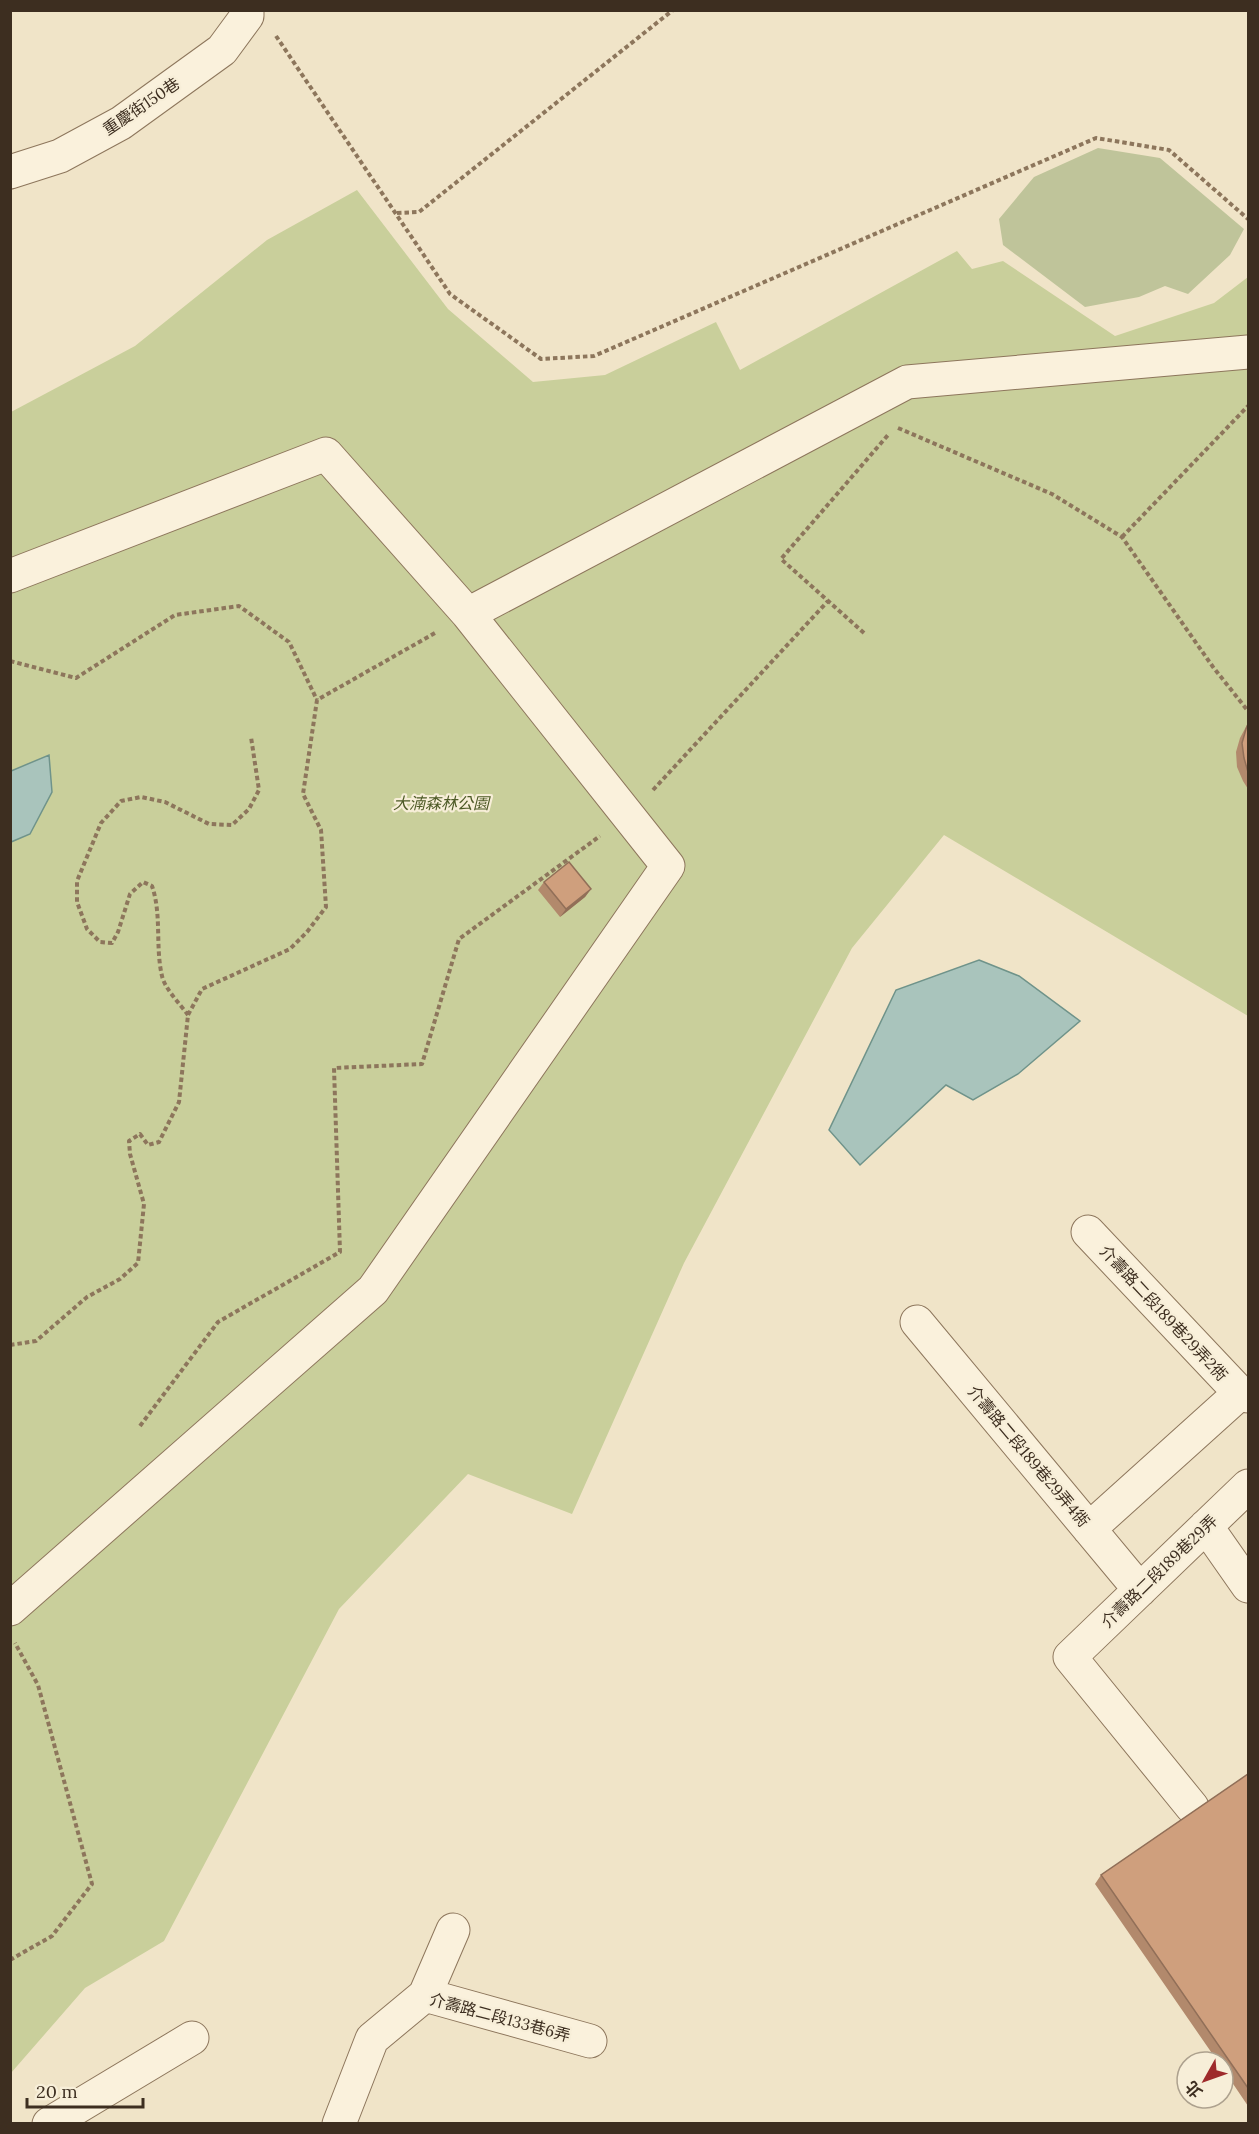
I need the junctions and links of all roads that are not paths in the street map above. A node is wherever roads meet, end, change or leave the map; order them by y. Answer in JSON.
{"nodes":[{"id":1,"x":260,"y":20,"type":"edge"},
{"id":2,"x":10,"y":172,"type":"edge"},
{"id":3,"x":1248,"y":352,"type":"edge"},
{"id":4,"x":10,"y":576,"type":"edge"},
{"id":5,"x":468,"y":614,"type":"junction"},
{"id":6,"x":1088,"y":1232,"type":"dead end"},
{"id":7,"x":917,"y":1322,"type":"dead end"},
{"id":8,"x":1244,"y":1395,"type":"edge"},
{"id":9,"x":1248,"y":1486,"type":"edge"},
{"id":10,"x":1206,"y":1526,"type":"junction"},
{"id":11,"x":1089,"y":1529,"type":"junction"},
{"id":12,"x":1248,"y":1586,"type":"edge"},
{"id":13,"x":1140,"y":1590,"type":"junction"},
{"id":14,"x":10,"y":1609,"type":"edge"},
{"id":15,"x":1192,"y":1807,"type":"dead end"},
{"id":16,"x":453,"y":1930,"type":"dead end"},
{"id":17,"x":425,"y":1995,"type":"junction"},
{"id":18,"x":192,"y":2038,"type":"dead end"},
{"id":19,"x":590,"y":2041,"type":"dead end"},
{"id":20,"x":49,"y":2124,"type":"edge"},
{"id":21,"x":339,"y":2124,"type":"edge"}],
"edges":[{"from":1,"to":2,"type":"street","name":"重慶街150巷"},
{"from":3,"to":5,"type":"street"},
{"from":4,"to":5,"type":"street"},
{"from":5,"to":14,"type":"street"},
{"from":6,"to":8,"type":"street","name":"介壽路二段189巷29弄2衖"},
{"from":7,"to":11,"type":"street","name":"介壽路二段189巷29弄4衖"},
{"from":8,"to":11,"type":"street"},
{"from":9,"to":10,"type":"street","name":"介壽路二段189巷29弄"},
{"from":10,"to":12,"type":"street"},
{"from":10,"to":13,"type":"street","name":"介壽路二段189巷29弄"},
{"from":11,"to":13,"type":"street","name":"介壽路二段189巷29弄4衖"},
{"from":13,"to":15,"type":"street","name":"介壽路二段189巷29弄"},
{"from":16,"to":17,"type":"street"},
{"from":17,"to":19,"type":"street","name":"介壽路二段133巷6弄"},
{"from":17,"to":21,"type":"street","name":"介壽路二段133巷6弄"},
{"from":18,"to":20,"type":"street"}]}
